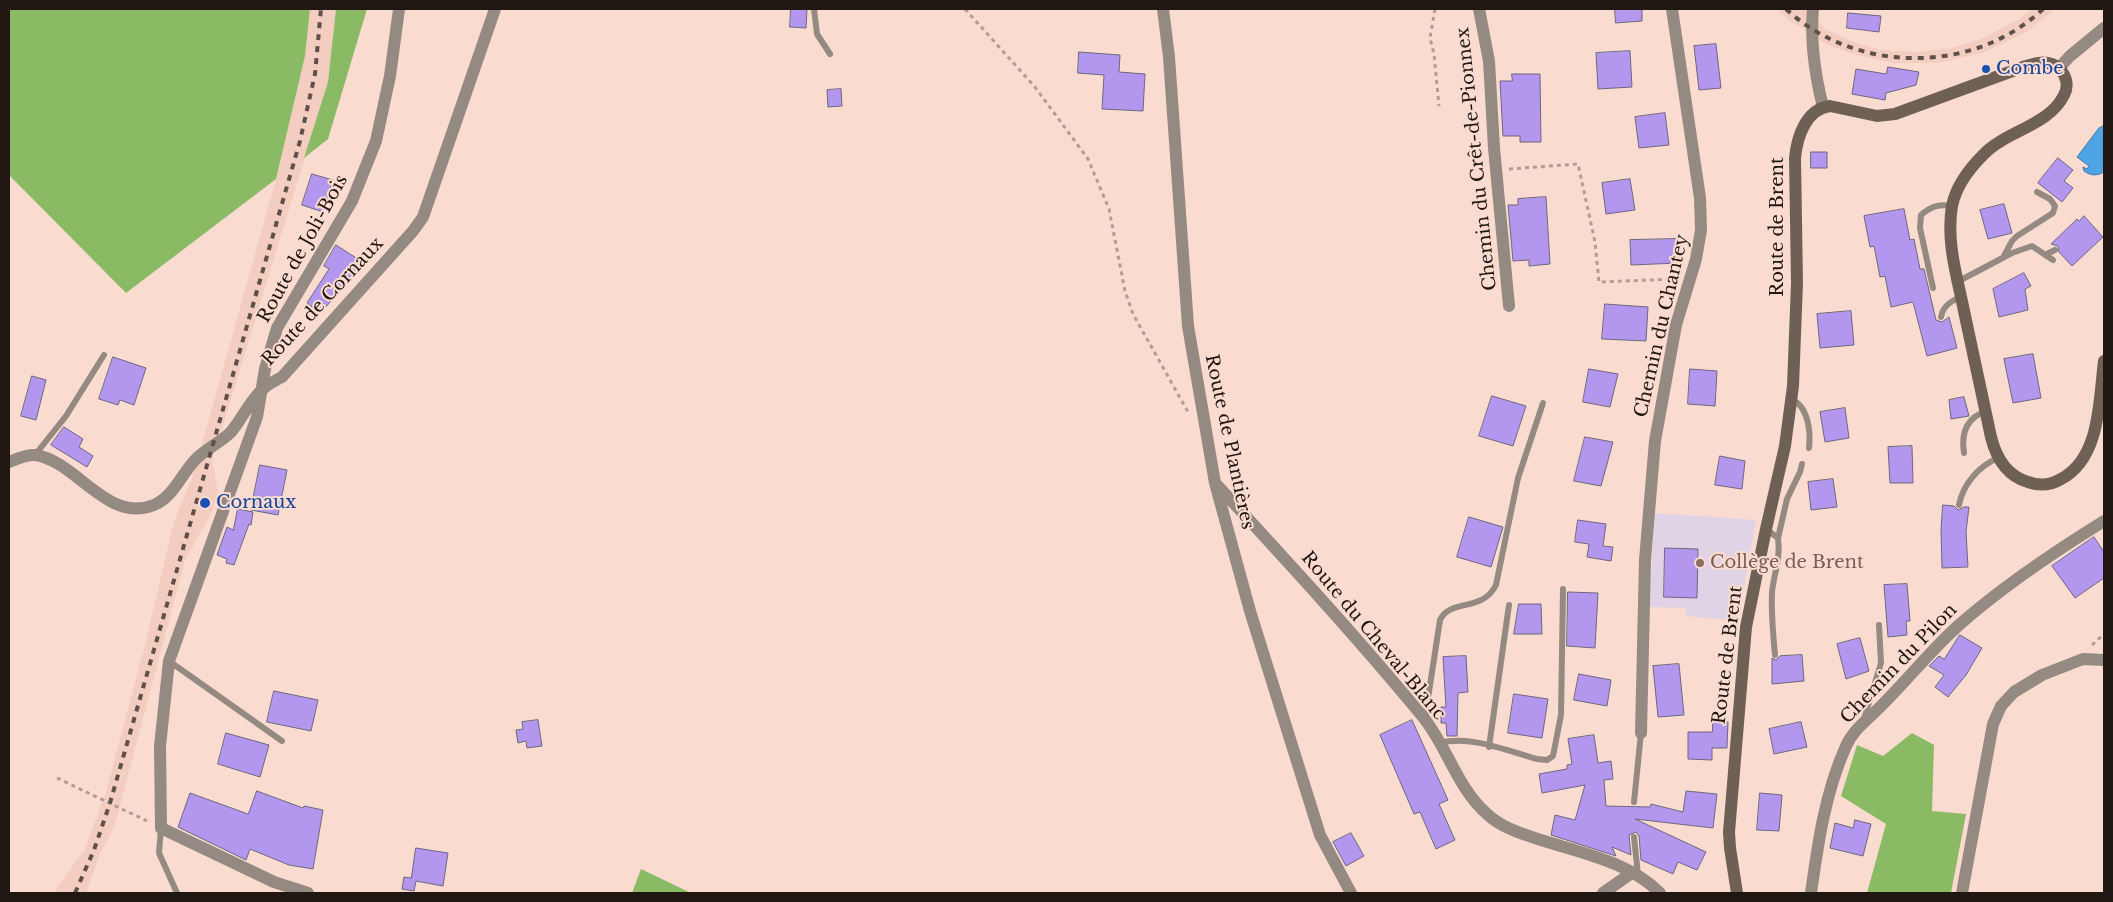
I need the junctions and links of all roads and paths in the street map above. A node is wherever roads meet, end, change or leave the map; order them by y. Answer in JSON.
{"nodes":[{"id":1,"x":399,"y":9,"type":"edge"},
{"id":2,"x":495,"y":9,"type":"edge"},
{"id":3,"x":814,"y":9,"type":"edge"},
{"id":4,"x":965,"y":9,"type":"edge"},
{"id":5,"x":1163,"y":9,"type":"edge"},
{"id":6,"x":1435,"y":9,"type":"edge"},
{"id":7,"x":1479,"y":9,"type":"edge"},
{"id":8,"x":1672,"y":9,"type":"edge"},
{"id":9,"x":1813,"y":9,"type":"edge"},
{"id":10,"x":2104,"y":28,"type":"edge"},
{"id":11,"x":830,"y":54,"type":"dead end"},
{"id":12,"x":2059,"y":68,"type":"junction"},
{"id":13,"x":1440,"y":106,"type":"dead end"},
{"id":14,"x":1824,"y":107,"type":"junction"},
{"id":15,"x":1507,"y":169,"type":"dead end"},
{"id":16,"x":2036,"y":192,"type":"dead end"},
{"id":17,"x":1952,"y":206,"type":"junction"},
{"id":18,"x":2055,"y":250,"type":"dead end"},
{"id":19,"x":2045,"y":255,"type":"junction"},
{"id":20,"x":2003,"y":257,"type":"junction"},
{"id":21,"x":2053,"y":260,"type":"dead end"},
{"id":22,"x":1677,"y":279,"type":"dead end"},
{"id":23,"x":1957,"y":282,"type":"junction"},
{"id":24,"x":1933,"y":288,"type":"dead end"},
{"id":25,"x":1961,"y":297,"type":"junction"},
{"id":26,"x":1509,"y":306,"type":"dead end"},
{"id":27,"x":1940,"y":317,"type":"dead end"},
{"id":28,"x":104,"y":355,"type":"dead end"},
{"id":29,"x":2104,"y":361,"type":"edge"},
{"id":30,"x":262,"y":389,"type":"junction"},
{"id":31,"x":1791,"y":399,"type":"junction"},
{"id":32,"x":1543,"y":403,"type":"dead end"},
{"id":33,"x":1986,"y":411,"type":"junction"},
{"id":34,"x":1205,"y":431,"type":"junction"},
{"id":35,"x":1809,"y":448,"type":"dead end"},
{"id":36,"x":1964,"y":453,"type":"dead end"},
{"id":37,"x":35,"y":455,"type":"junction"},
{"id":38,"x":1998,"y":458,"type":"junction"},
{"id":39,"x":9,"y":462,"type":"edge"},
{"id":40,"x":1802,"y":464,"type":"dead end"},
{"id":41,"x":1215,"y":483,"type":"junction"},
{"id":42,"x":1959,"y":505,"type":"dead end"},
{"id":43,"x":2104,"y":521,"type":"edge"},
{"id":44,"x":1766,"y":529,"type":"junction"},
{"id":45,"x":1778,"y":538,"type":"junction"},
{"id":46,"x":1563,"y":589,"type":"dead end"},
{"id":47,"x":1509,"y":605,"type":"dead end"},
{"id":48,"x":1879,"y":625,"type":"dead end"},
{"id":49,"x":2104,"y":634,"type":"edge"},
{"id":50,"x":2099,"y":640,"type":"dead end"},
{"id":51,"x":1775,"y":655,"type":"dead end"},
{"id":52,"x":2104,"y":660,"type":"edge"},
{"id":53,"x":169,"y":662,"type":"junction"},
{"id":54,"x":1425,"y":719,"type":"junction"},
{"id":55,"x":1862,"y":722,"type":"junction"},
{"id":56,"x":1641,"y":733,"type":"joint"},
{"id":57,"x":282,"y":741,"type":"dead end"},
{"id":58,"x":1439,"y":743,"type":"junction"},
{"id":59,"x":1489,"y":746,"type":"junction"},
{"id":60,"x":57,"y":778,"type":"dead end"},
{"id":61,"x":1634,"y":802,"type":"dead end"},
{"id":62,"x":161,"y":828,"type":"junction"},
{"id":63,"x":1634,"y":837,"type":"dead end"},
{"id":64,"x":1635,"y":873,"type":"junction"},
{"id":65,"x":177,"y":893,"type":"edge"},
{"id":66,"x":308,"y":893,"type":"edge"},
{"id":67,"x":1351,"y":893,"type":"edge"},
{"id":68,"x":1604,"y":893,"type":"edge"},
{"id":69,"x":1660,"y":893,"type":"edge"},
{"id":70,"x":1737,"y":893,"type":"edge"},
{"id":71,"x":1811,"y":893,"type":"edge"},
{"id":72,"x":1962,"y":893,"type":"edge"}],
"edges":[{"from":1,"to":30,"type":"street","name":"Route de Joli-Bois"},
{"from":2,"to":30,"type":"street","name":"Route de Cornaux"},
{"from":3,"to":11,"type":"lane"},
{"from":4,"to":34,"type":"path"},
{"from":5,"to":34,"type":"street","name":"Route de Plantières"},
{"from":6,"to":13,"type":"path"},
{"from":7,"to":26,"type":"street","name":"Chemin du Crêt-de-Pionnex"},
{"from":8,"to":56,"type":"street","name":"Chemin du Chantey"},
{"from":9,"to":14,"type":"street"},
{"from":10,"to":12,"type":"street"},
{"from":12,"to":14,"type":"main road"},
{"from":12,"to":17,"type":"main road"},
{"from":14,"to":31,"type":"main road","name":"Route de Brent"},
{"from":15,"to":22,"type":"path"},
{"from":16,"to":20,"type":"lane"},
{"from":17,"to":23,"type":"main road"},
{"from":17,"to":24,"type":"lane"},
{"from":18,"to":19,"type":"lane"},
{"from":19,"to":20,"type":"lane"},
{"from":19,"to":21,"type":"lane"},
{"from":20,"to":23,"type":"lane"},
{"from":23,"to":25,"type":"main road"},
{"from":25,"to":27,"type":"lane"},
{"from":25,"to":33,"type":"main road"},
{"from":28,"to":37,"type":"lane"},
{"from":29,"to":38,"type":"main road"},
{"from":30,"to":37,"type":"street"},
{"from":30,"to":53,"type":"street","name":"Route de Cornaux"},
{"from":31,"to":35,"type":"lane"},
{"from":31,"to":44,"type":"main road","name":"Route de Brent"},
{"from":32,"to":54,"type":"lane"},
{"from":33,"to":36,"type":"lane"},
{"from":33,"to":38,"type":"main road"},
{"from":34,"to":41,"type":"street","name":"Route de Plantières"},
{"from":37,"to":39,"type":"street"},
{"from":38,"to":42,"type":"lane"},
{"from":40,"to":45,"type":"lane"},
{"from":41,"to":54,"type":"street","name":"Route du Cheval-Blanc"},
{"from":41,"to":67,"type":"street","name":"Route de Plantières"},
{"from":43,"to":55,"type":"street","name":"Chemin du Pilon"},
{"from":44,"to":45,"type":"lane"},
{"from":44,"to":70,"type":"main road","name":"Route de Brent"},
{"from":45,"to":51,"type":"lane"},
{"from":46,"to":59,"type":"lane"},
{"from":47,"to":59,"type":"lane"},
{"from":48,"to":55,"type":"lane"},
{"from":49,"to":50,"type":"path"},
{"from":52,"to":72,"type":"street"},
{"from":53,"to":57,"type":"lane"},
{"from":53,"to":62,"type":"street","name":"Route de Cornaux"},
{"from":54,"to":58,"type":"street","name":"Route du Cheval-Blanc"},
{"from":55,"to":71,"type":"street","name":"Chemin du Pilon"},
{"from":56,"to":61,"type":"lane","name":"Chemin du Chantey"},
{"from":58,"to":59,"type":"lane"},
{"from":58,"to":64,"type":"street","name":"Route du Cheval-Blanc"},
{"from":60,"to":62,"type":"path"},
{"from":62,"to":65,"type":"lane"},
{"from":62,"to":66,"type":"street"},
{"from":63,"to":64,"type":"lane"},
{"from":64,"to":68,"type":"street"},
{"from":64,"to":69,"type":"street","name":"Route du Cheval-Blanc"}]}
